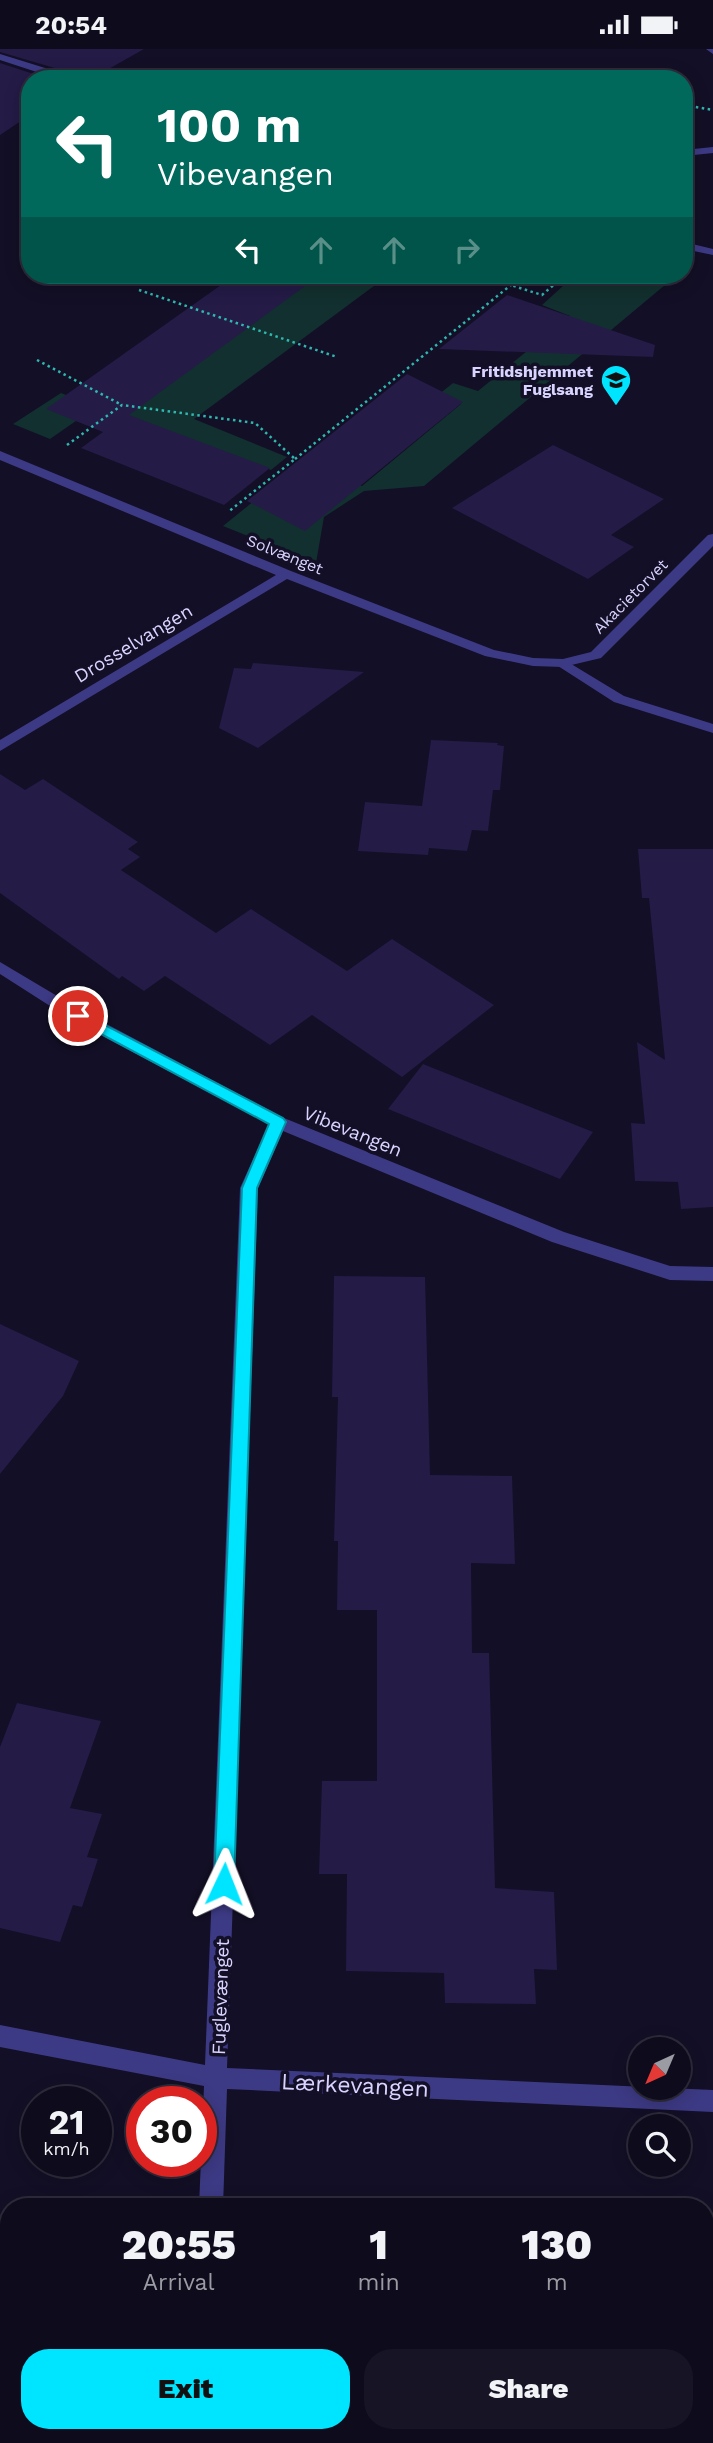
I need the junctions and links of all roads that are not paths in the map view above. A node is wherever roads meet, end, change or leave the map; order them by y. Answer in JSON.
{"nodes":[{"id":1,"x":0,"y":57,"type":"edge"},
{"id":2,"x":42,"y":70,"type":"edge"},
{"id":3,"x":713,"y":150,"type":"edge"},
{"id":4,"x":693,"y":152,"type":"edge"},
{"id":5,"x":693,"y":247,"type":"edge"},
{"id":6,"x":713,"y":252,"type":"edge"},
{"id":7,"x":0,"y":455,"type":"edge"},
{"id":8,"x":713,"y":538,"type":"edge"},
{"id":9,"x":286,"y":574,"type":"junction"},
{"id":10,"x":563,"y":663,"type":"junction"},
{"id":11,"x":713,"y":729,"type":"edge"},
{"id":12,"x":0,"y":746,"type":"edge"},
{"id":13,"x":0,"y":967,"type":"edge"},
{"id":14,"x":278,"y":1122,"type":"junction"},
{"id":15,"x":713,"y":1274,"type":"edge"},
{"id":16,"x":0,"y":2036,"type":"edge"},
{"id":17,"x":217,"y":2078,"type":"junction"},
{"id":18,"x":713,"y":2101,"type":"edge"},
{"id":19,"x":211,"y":2198,"type":"edge"}],
"edges":[{"from":1,"to":2,"type":"street"},
{"from":3,"to":4,"type":"street"},
{"from":5,"to":6,"type":"street"},
{"from":7,"to":9,"type":"street","name":"Solvænget"},
{"from":8,"to":10,"type":"street","name":"Akacietorvet"},
{"from":9,"to":10,"type":"street","name":"Solvænget"},
{"from":9,"to":12,"type":"street","name":"Drosselvangen"},
{"from":10,"to":11,"type":"street"},
{"from":13,"to":14,"type":"street","name":"Vibevangen"},
{"from":14,"to":15,"type":"street","name":"Vibevangen"},
{"from":14,"to":17,"type":"street","name":"Fuglevænget"},
{"from":16,"to":17,"type":"street","name":"Lærkevangen"},
{"from":17,"to":18,"type":"street","name":"Lærkevangen"},
{"from":17,"to":19,"type":"street","name":"Fuglevænget"}]}
